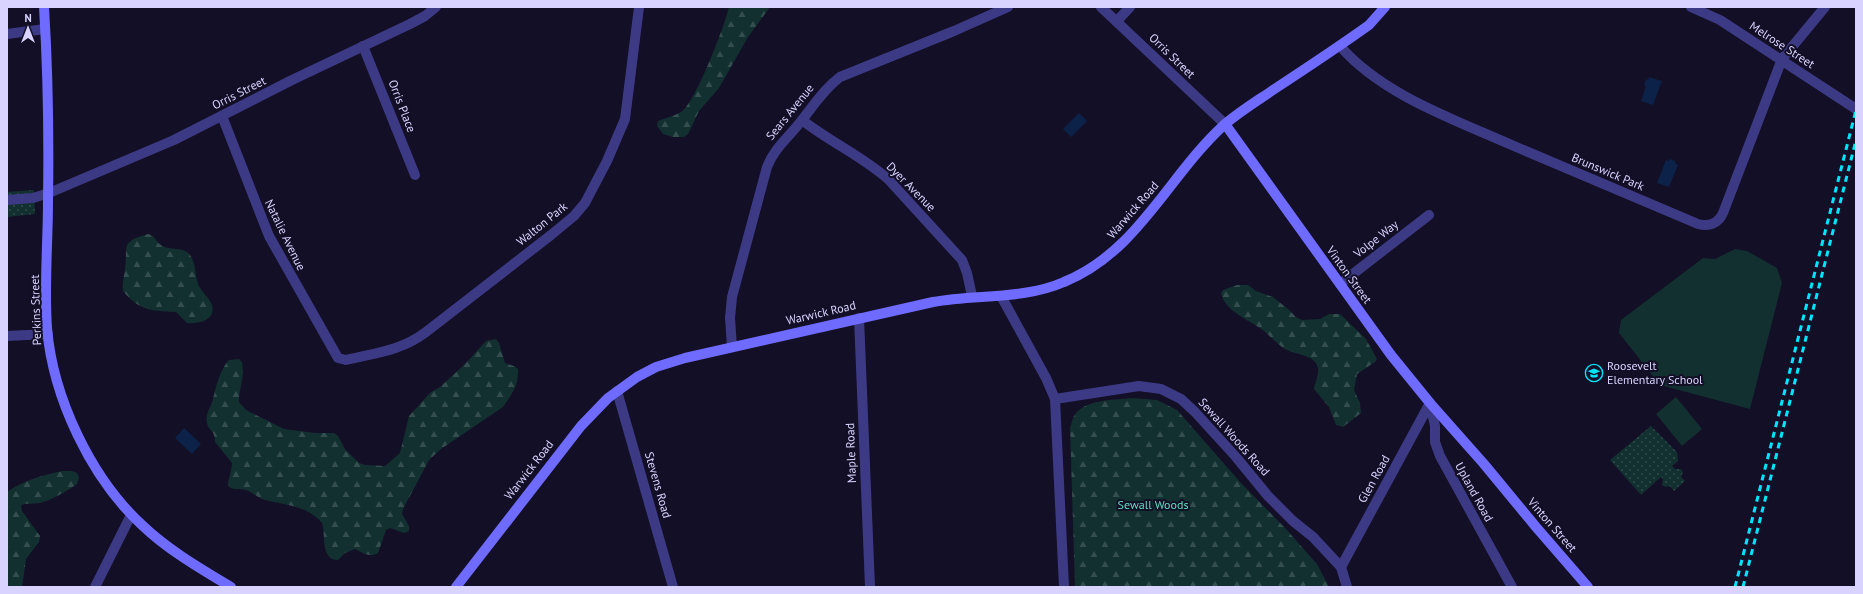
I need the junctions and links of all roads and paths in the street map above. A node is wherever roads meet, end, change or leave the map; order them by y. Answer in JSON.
{"nodes":[{"id":1,"x":44,"y":7,"type":"edge"},
{"id":2,"x":436,"y":7,"type":"edge"},
{"id":3,"x":639,"y":7,"type":"edge"},
{"id":4,"x":1008,"y":7,"type":"edge"},
{"id":5,"x":1101,"y":7,"type":"edge"},
{"id":6,"x":1130,"y":7,"type":"edge"},
{"id":7,"x":1386,"y":7,"type":"edge"},
{"id":8,"x":1691,"y":7,"type":"edge"},
{"id":9,"x":1825,"y":7,"type":"edge"},
{"id":10,"x":1117,"y":21,"type":"junction"},
{"id":11,"x":45,"y":29,"type":"junction"},
{"id":12,"x":7,"y":34,"type":"edge"},
{"id":13,"x":363,"y":46,"type":"junction"},
{"id":14,"x":1340,"y":46,"type":"junction"},
{"id":15,"x":1782,"y":60,"type":"junction"},
{"id":16,"x":1856,"y":109,"type":"edge"},
{"id":17,"x":222,"y":116,"type":"junction"},
{"id":18,"x":802,"y":120,"type":"junction"},
{"id":19,"x":1225,"y":124,"type":"junction"},
{"id":20,"x":415,"y":176,"type":"dead end"},
{"id":21,"x":48,"y":193,"type":"junction"},
{"id":22,"x":7,"y":200,"type":"edge"},
{"id":23,"x":1429,"y":214,"type":"dead end"},
{"id":24,"x":1340,"y":284,"type":"junction"},
{"id":25,"x":972,"y":296,"type":"junction"},
{"id":26,"x":1001,"y":296,"type":"junction"},
{"id":27,"x":859,"y":318,"type":"junction"},
{"id":28,"x":48,"y":334,"type":"junction"},
{"id":29,"x":7,"y":336,"type":"edge"},
{"id":30,"x":732,"y":347,"type":"junction"},
{"id":31,"x":338,"y":358,"type":"joint"},
{"id":32,"x":617,"y":390,"type":"junction"},
{"id":33,"x":1055,"y":399,"type":"junction"},
{"id":34,"x":1430,"y":403,"type":"junction"},
{"id":35,"x":131,"y":515,"type":"junction"},
{"id":36,"x":1341,"y":567,"type":"junction"},
{"id":37,"x":95,"y":587,"type":"edge"},
{"id":38,"x":231,"y":587,"type":"edge"},
{"id":39,"x":456,"y":587,"type":"edge"},
{"id":40,"x":673,"y":587,"type":"edge"},
{"id":41,"x":870,"y":587,"type":"edge"},
{"id":42,"x":1064,"y":587,"type":"edge"},
{"id":43,"x":1347,"y":587,"type":"edge"},
{"id":44,"x":1512,"y":587,"type":"edge"},
{"id":45,"x":1588,"y":587,"type":"edge"}],
"edges":[{"from":1,"to":11,"type":"street","name":"Perkins Street"},
{"from":2,"to":13,"type":"street","name":"Orris Street"},
{"from":3,"to":31,"type":"street","name":"Walton Park"},
{"from":4,"to":18,"type":"street","name":"Sears Avenue"},
{"from":5,"to":10,"type":"street","name":"Orris Street"},
{"from":6,"to":10,"type":"street"},
{"from":7,"to":14,"type":"street"},
{"from":8,"to":15,"type":"street","name":"Melrose Street"},
{"from":9,"to":15,"type":"street","name":"Brunswick Park"},
{"from":10,"to":19,"type":"street","name":"Orris Street"},
{"from":11,"to":12,"type":"street"},
{"from":11,"to":21,"type":"street","name":"Perkins Street"},
{"from":13,"to":17,"type":"street","name":"Orris Street"},
{"from":13,"to":20,"type":"street","name":"Orris Place"},
{"from":14,"to":15,"type":"street","name":"Brunswick Park"},
{"from":14,"to":19,"type":"street"},
{"from":15,"to":16,"type":"street","name":"Melrose Street"},
{"from":17,"to":21,"type":"street","name":"Orris Street"},
{"from":17,"to":31,"type":"street","name":"Natalie Avenue"},
{"from":18,"to":25,"type":"street","name":"Dyer Avenue"},
{"from":18,"to":30,"type":"street","name":"Sears Avenue"},
{"from":19,"to":24,"type":"street","name":"Vinton Street"},
{"from":19,"to":26,"type":"street","name":"Warwick Road"},
{"from":21,"to":22,"type":"street","name":"Orris Street"},
{"from":21,"to":28,"type":"street","name":"Perkins Street"},
{"from":23,"to":24,"type":"street","name":"Volpe Way"},
{"from":24,"to":34,"type":"street","name":"Vinton Street"},
{"from":25,"to":26,"type":"street","name":"Warwick Road"},
{"from":25,"to":27,"type":"street","name":"Warwick Road"},
{"from":26,"to":33,"type":"street"},
{"from":27,"to":30,"type":"street","name":"Warwick Road"},
{"from":27,"to":41,"type":"street","name":"Maple Road"},
{"from":28,"to":29,"type":"street"},
{"from":28,"to":35,"type":"street","name":"Perkins Street"},
{"from":30,"to":32,"type":"street","name":"Warwick Road"},
{"from":32,"to":39,"type":"street","name":"Warwick Road"},
{"from":32,"to":40,"type":"street","name":"Stevens Road"},
{"from":33,"to":36,"type":"street","name":"Sewall Woods Road"},
{"from":33,"to":42,"type":"street"},
{"from":34,"to":36,"type":"street","name":"Glen Road"},
{"from":34,"to":44,"type":"street","name":"Upland Road"},
{"from":34,"to":45,"type":"street","name":"Vinton Street"},
{"from":35,"to":37,"type":"street"},
{"from":35,"to":38,"type":"street","name":"Perkins Street"},
{"from":36,"to":43,"type":"street","name":"Sewall Woods Road"}]}
